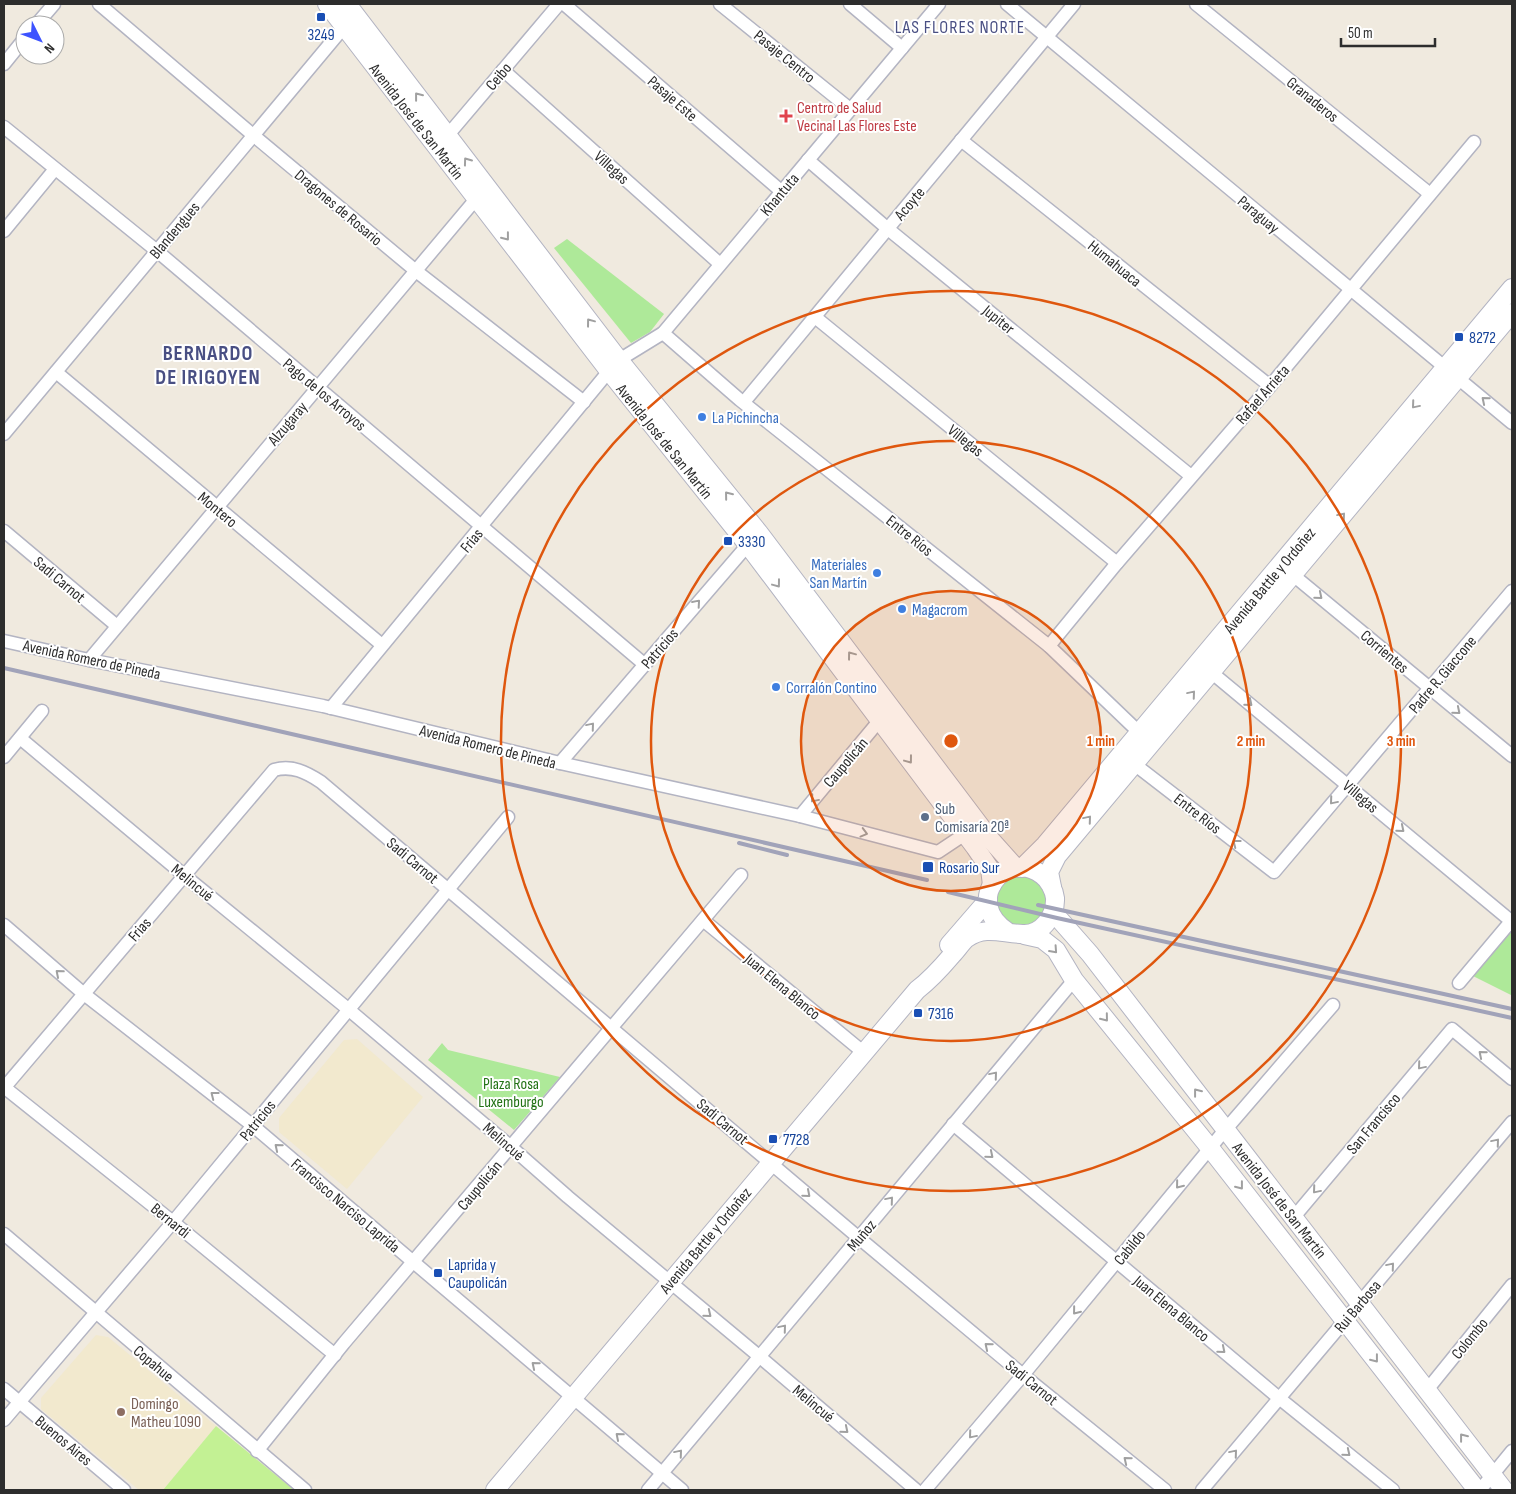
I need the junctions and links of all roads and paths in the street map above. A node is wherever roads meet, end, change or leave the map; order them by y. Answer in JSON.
{"nodes":[{"id":1,"x":54,"y":4,"type":"edge"},
{"id":2,"x":99,"y":4,"type":"edge"},
{"id":3,"x":326,"y":4,"type":"edge"},
{"id":4,"x":347,"y":4,"type":"edge"},
{"id":5,"x":559,"y":4,"type":"edge"},
{"id":6,"x":564,"y":4,"type":"edge"},
{"id":7,"x":720,"y":4,"type":"edge"},
{"id":8,"x":850,"y":4,"type":"edge"},
{"id":9,"x":939,"y":4,"type":"edge"},
{"id":10,"x":1007,"y":4,"type":"edge"},
{"id":11,"x":1074,"y":4,"type":"edge"},
{"id":12,"x":1196,"y":4,"type":"edge"},
{"id":13,"x":45,"y":15,"type":"edge"},
{"id":14,"x":344,"y":27,"type":"junction"},
{"id":15,"x":1047,"y":37,"type":"junction"},
{"id":16,"x":902,"y":48,"type":"junction"},
{"id":17,"x":15,"y":50,"type":"edge"},
{"id":18,"x":4,"y":64,"type":"edge"},
{"id":19,"x":503,"y":70,"type":"junction"},
{"id":20,"x":850,"y":109,"type":"junction"},
{"id":21,"x":4,"y":127,"type":"edge"},
{"id":22,"x":253,"y":136,"type":"junction"},
{"id":23,"x":961,"y":140,"type":"junction"},
{"id":24,"x":443,"y":141,"type":"junction"},
{"id":25,"x":1474,"y":142,"type":"dead end"},
{"id":26,"x":808,"y":160,"type":"junction"},
{"id":27,"x":55,"y":169,"type":"junction"},
{"id":28,"x":781,"y":192,"type":"junction"},
{"id":29,"x":481,"y":193,"type":"junction"},
{"id":30,"x":1430,"y":194,"type":"junction"},
{"id":31,"x":888,"y":228,"type":"junction"},
{"id":32,"x":4,"y":232,"type":"edge"},
{"id":33,"x":157,"y":251,"type":"junction"},
{"id":34,"x":720,"y":264,"type":"junction"},
{"id":35,"x":416,"y":271,"type":"junction"},
{"id":36,"x":1512,"y":288,"type":"edge"},
{"id":37,"x":1350,"y":290,"type":"junction"},
{"id":38,"x":1512,"y":313,"type":"edge"},
{"id":39,"x":815,"y":316,"type":"junction"},
{"id":40,"x":663,"y":333,"type":"junction"},
{"id":41,"x":614,"y":366,"type":"junction"},
{"id":42,"x":56,"y":372,"type":"junction"},
{"id":43,"x":1453,"y":373,"type":"junction"},
{"id":44,"x":1270,"y":386,"type":"junction"},
{"id":45,"x":317,"y":388,"type":"junction"},
{"id":46,"x":584,"y":402,"type":"junction"},
{"id":47,"x":744,"y":402,"type":"junction"},
{"id":48,"x":1512,"y":423,"type":"edge"},
{"id":49,"x":4,"y":434,"type":"edge"},
{"id":50,"x":1191,"y":476,"type":"junction"},
{"id":51,"x":216,"y":508,"type":"junction"},
{"id":52,"x":482,"y":527,"type":"junction"},
{"id":53,"x":4,"y":531,"type":"edge"},
{"id":54,"x":753,"y":539,"type":"junction"},
{"id":55,"x":1117,"y":563,"type":"junction"},
{"id":56,"x":1287,"y":570,"type":"junction"},
{"id":57,"x":1512,"y":591,"type":"edge"},
{"id":58,"x":117,"y":626,"type":"junction"},
{"id":59,"x":4,"y":640,"type":"edge"},
{"id":60,"x":382,"y":645,"type":"junction"},
{"id":61,"x":1049,"y":646,"type":"junction"},
{"id":62,"x":88,"y":660,"type":"junction"},
{"id":63,"x":644,"y":664,"type":"junction"},
{"id":64,"x":1211,"y":672,"type":"junction"},
{"id":65,"x":1430,"y":688,"type":"junction"},
{"id":66,"x":331,"y":708,"type":"junction"},
{"id":67,"x":42,"y":712,"type":"dead end"},
{"id":68,"x":885,"y":714,"type":"junction"},
{"id":69,"x":20,"y":738,"type":"junction"},
{"id":70,"x":1145,"y":738,"type":"junction"},
{"id":71,"x":1512,"y":756,"type":"edge"},
{"id":72,"x":4,"y":757,"type":"edge"},
{"id":73,"x":1128,"y":759,"type":"junction"},
{"id":74,"x":560,"y":763,"type":"junction"},
{"id":75,"x":274,"y":770,"type":"joint"},
{"id":76,"x":1347,"y":785,"type":"junction"},
{"id":77,"x":800,"y":816,"type":"junction"},
{"id":78,"x":508,"y":818,"type":"dead end"},
{"id":79,"x":965,"y":834,"type":"junction"},
{"id":80,"x":1019,"y":868,"type":"junction"},
{"id":81,"x":1274,"y":872,"type":"joint"},
{"id":82,"x":741,"y":875,"type":"dead end"},
{"id":83,"x":185,"y":876,"type":"junction"},
{"id":84,"x":1052,"y":887,"type":"junction"},
{"id":85,"x":447,"y":889,"type":"junction"},
{"id":86,"x":990,"y":893,"type":"junction"},
{"id":87,"x":1053,"y":912,"type":"junction"},
{"id":88,"x":703,"y":920,"type":"junction"},
{"id":89,"x":1512,"y":920,"type":"edge"},
{"id":90,"x":4,"y":925,"type":"edge"},
{"id":91,"x":1016,"y":933,"type":"junction"},
{"id":92,"x":1074,"y":980,"type":"junction"},
{"id":93,"x":1459,"y":984,"type":"dead end"},
{"id":94,"x":916,"y":990,"type":"junction"},
{"id":95,"x":84,"y":994,"type":"junction"},
{"id":96,"x":1333,"y":1004,"type":"dead end"},
{"id":97,"x":348,"y":1009,"type":"junction"},
{"id":98,"x":612,"y":1028,"type":"junction"},
{"id":99,"x":863,"y":1052,"type":"junction"},
{"id":100,"x":1512,"y":1079,"type":"edge"},
{"id":101,"x":4,"y":1087,"type":"edge"},
{"id":102,"x":1512,"y":1122,"type":"edge"},
{"id":103,"x":953,"y":1124,"type":"junction"},
{"id":104,"x":252,"y":1125,"type":"junction"},
{"id":105,"x":1226,"y":1130,"type":"junction"},
{"id":106,"x":511,"y":1147,"type":"junction"},
{"id":107,"x":1210,"y":1148,"type":"junction"},
{"id":108,"x":770,"y":1162,"type":"junction"},
{"id":109,"x":1294,"y":1217,"type":"junction"},
{"id":110,"x":173,"y":1222,"type":"junction"},
{"id":111,"x":4,"y":1234,"type":"edge"},
{"id":112,"x":859,"y":1238,"type":"junction"},
{"id":113,"x":414,"y":1262,"type":"junction"},
{"id":114,"x":1116,"y":1262,"type":"junction"},
{"id":115,"x":670,"y":1283,"type":"junction"},
{"id":116,"x":1512,"y":1285,"type":"edge"},
{"id":117,"x":1360,"y":1303,"type":"junction"},
{"id":118,"x":95,"y":1313,"type":"junction"},
{"id":119,"x":1345,"y":1320,"type":"junction"},
{"id":120,"x":335,"y":1355,"type":"junction"},
{"id":121,"x":760,"y":1356,"type":"junction"},
{"id":122,"x":1023,"y":1375,"type":"junction"},
{"id":123,"x":4,"y":1389,"type":"edge"},
{"id":124,"x":1427,"y":1390,"type":"junction"},
{"id":125,"x":573,"y":1396,"type":"junction"},
{"id":126,"x":1280,"y":1398,"type":"junction"},
{"id":127,"x":18,"y":1402,"type":"junction"},
{"id":128,"x":4,"y":1420,"type":"edge"},
{"id":129,"x":257,"y":1451,"type":"junction"},
{"id":130,"x":1512,"y":1451,"type":"edge"},
{"id":131,"x":662,"y":1473,"type":"junction"},
{"id":132,"x":1492,"y":1476,"type":"junction"},
{"id":133,"x":124,"y":1490,"type":"edge"},
{"id":134,"x":305,"y":1490,"type":"edge"},
{"id":135,"x":495,"y":1490,"type":"edge"},
{"id":136,"x":648,"y":1490,"type":"edge"},
{"id":137,"x":682,"y":1490,"type":"edge"},
{"id":138,"x":916,"y":1490,"type":"edge"},
{"id":139,"x":925,"y":1490,"type":"edge"},
{"id":140,"x":1165,"y":1490,"type":"edge"},
{"id":141,"x":1202,"y":1490,"type":"edge"},
{"id":142,"x":1393,"y":1490,"type":"edge"},
{"id":143,"x":1478,"y":1490,"type":"edge"},
{"id":144,"x":1504,"y":1490,"type":"edge"}],
"edges":[{"from":1,"to":13,"type":"street"},
{"from":2,"to":22,"type":"street","name":"Dragones de Rosario"},
{"from":3,"to":14,"type":"main road","name":"Avenida José de San Martín"},
{"from":24,"to":4,"type":"main road","name":"Avenida José de San Martín","one_way":true},
{"from":5,"to":19,"type":"street","name":"Ceibo"},
{"from":6,"to":28,"type":"street","name":"Pasaje Este"},
{"from":7,"to":20,"type":"street","name":"Pasaje Centro"},
{"from":8,"to":16,"type":"street"},
{"from":9,"to":16,"type":"street","name":"Khantuta"},
{"from":10,"to":15,"type":"street","name":"Paraguay"},
{"from":11,"to":15,"type":"street","name":"Acoyte"},
{"from":12,"to":30,"type":"street","name":"Granaderos"},
{"from":14,"to":22,"type":"street","name":"Blandengues"},
{"from":14,"to":24,"type":"main road","name":"Avenida José de San Martín"},
{"from":15,"to":23,"type":"street","name":"Acoyte"},
{"from":15,"to":37,"type":"street","name":"Paraguay"},
{"from":16,"to":20,"type":"street","name":"Khantuta"},
{"from":17,"to":18,"type":"street"},
{"from":19,"to":24,"type":"street","name":"Ceibo"},
{"from":19,"to":34,"type":"street","name":"Villegas"},
{"from":20,"to":26,"type":"street","name":"Khantuta"},
{"from":21,"to":27,"type":"street","name":"Pago de los Arroyos"},
{"from":22,"to":33,"type":"street","name":"Blandengues"},
{"from":22,"to":35,"type":"street","name":"Dragones de Rosario"},
{"from":23,"to":31,"type":"street","name":"Acoyte"},
{"from":23,"to":44,"type":"street","name":"Humahuaca"},
{"from":24,"to":29,"type":"main road","name":"Avenida José de San Martín"},
{"from":25,"to":30,"type":"street","name":"Rafael Arrieta"},
{"from":26,"to":28,"type":"street","name":"Khantuta"},
{"from":26,"to":31,"type":"street","name":"Jupiter"},
{"from":27,"to":32,"type":"street"},
{"from":27,"to":33,"type":"street","name":"Pago de los Arroyos"},
{"from":28,"to":34,"type":"street","name":"Khantuta"},
{"from":29,"to":35,"type":"street","name":"Alzugaray"},
{"from":29,"to":41,"type":"main road","name":"Avenida José de San Martín"},
{"from":30,"to":37,"type":"street","name":"Rafael Arrieta"},
{"from":31,"to":39,"type":"street","name":"Acoyte"},
{"from":31,"to":50,"type":"street","name":"Jupiter"},
{"from":33,"to":42,"type":"street","name":"Blandengues"},
{"from":33,"to":45,"type":"street","name":"Pago de los Arroyos"},
{"from":34,"to":40,"type":"street","name":"Khantuta"},
{"from":35,"to":45,"type":"street","name":"Alzugaray"},
{"from":35,"to":46,"type":"street","name":"Dragones de Rosario"},
{"from":36,"to":43,"type":"main road","name":"Avenida Battle y Ordoñez"},
{"from":37,"to":43,"type":"street","name":"Paraguay"},
{"from":37,"to":44,"type":"street","name":"Rafael Arrieta"},
{"from":38,"to":43,"type":"main road","name":"Avenida Battle y Ordoñez"},
{"from":39,"to":47,"type":"street","name":"Acoyte"},
{"from":39,"to":55,"type":"street","name":"Villegas"},
{"from":40,"to":41,"type":"street","name":"Khantuta"},
{"from":40,"to":47,"type":"street","name":"Entre Ríos"},
{"from":41,"to":46,"type":"street","name":"Frias"},
{"from":41,"to":54,"type":"main road","name":"Avenida José de San Martín"},
{"from":42,"to":49,"type":"street","name":"Blandengues"},
{"from":42,"to":51,"type":"street","name":"Montero"},
{"from":48,"to":43,"type":"street","name":"Paraguay","one_way":true},
{"from":43,"to":56,"type":"main road","name":"Avenida Battle y Ordoñez"},
{"from":44,"to":50,"type":"street","name":"Rafael Arrieta"},
{"from":45,"to":51,"type":"street","name":"Alzugaray"},
{"from":45,"to":52,"type":"street","name":"Pago de los Arroyos"},
{"from":46,"to":52,"type":"street","name":"Frias"},
{"from":47,"to":61,"type":"street","name":"Entre Ríos"},
{"from":50,"to":55,"type":"street","name":"Rafael Arrieta"},
{"from":51,"to":58,"type":"street","name":"Alzugaray"},
{"from":51,"to":60,"type":"street","name":"Montero"},
{"from":52,"to":60,"type":"street","name":"Frias"},
{"from":52,"to":63,"type":"street","name":"Pago de los Arroyos"},
{"from":53,"to":58,"type":"street","name":"Sadi Carnot"},
{"from":63,"to":54,"type":"street","name":"Patricios","one_way":true},
{"from":54,"to":68,"type":"main road","name":"Avenida José de San Martín"},
{"from":55,"to":61,"type":"street","name":"Rafael Arrieta"},
{"from":56,"to":64,"type":"main road","name":"Avenida Battle y Ordoñez"},
{"from":56,"to":65,"type":"street","name":"Corrientes","one_way":true},
{"from":56,"to":70,"type":"main road","name":"Avenida Battle y Ordoñez"},
{"from":57,"to":65,"type":"street","name":"Padre R. Giaccone"},
{"from":58,"to":62,"type":"street","name":"Alzugaray"},
{"from":59,"to":62,"type":"street","name":"Avenida Romero de Pineda"},
{"from":60,"to":66,"type":"street","name":"Frias"},
{"from":61,"to":70,"type":"street","name":"Entre Ríos"},
{"from":62,"to":66,"type":"street","name":"Avenida Romero de Pineda"},
{"from":74,"to":63,"type":"street","name":"Patricios","one_way":true},
{"from":70,"to":64,"type":"main road","name":"Avenida Battle y Ordoñez","one_way":true},
{"from":64,"to":76,"type":"street","name":"Villegas","one_way":true},
{"from":65,"to":71,"type":"street","name":"Corrientes","one_way":true},
{"from":65,"to":76,"type":"street","name":"Padre R. Giaccone"},
{"from":66,"to":74,"type":"street","name":"Avenida Romero de Pineda"},
{"from":67,"to":69,"type":"street"},
{"from":68,"to":77,"type":"street","name":"Caupolicán","one_way":true},
{"from":68,"to":79,"type":"main road","name":"Avenida José de San Martín","one_way":true},
{"from":68,"to":80,"type":"main road","name":"Avenida José de San Martín"},
{"from":69,"to":72,"type":"street"},
{"from":69,"to":83,"type":"street","name":"Melincué"},
{"from":70,"to":73,"type":"main road","name":"Avenida Battle y Ordoñez"},
{"from":73,"to":80,"type":"main road","name":"Avenida Battle y Ordoñez"},
{"from":81,"to":73,"type":"street","name":"Entre Ríos","one_way":true},
{"from":84,"to":73,"type":"main road","name":"Avenida Battle y Ordoñez","one_way":true},
{"from":74,"to":77,"type":"street","name":"Avenida Romero de Pineda"},
{"from":75,"to":83,"type":"street","name":"Frias"},
{"from":75,"to":85,"type":"street","name":"Sadi Carnot"},
{"from":76,"to":81,"type":"street","name":"Padre R. Giaccone","one_way":true},
{"from":76,"to":89,"type":"street","name":"Villegas","one_way":true},
{"from":77,"to":79,"type":"street","name":"Avenida Romero de Pineda","one_way":true},
{"from":78,"to":85,"type":"street","name":"Patricios"},
{"from":79,"to":86,"type":"main road","name":"Avenida José de San Martín"},
{"from":80,"to":84,"type":"main road"},
{"from":80,"to":86,"type":"main road"},
{"from":82,"to":88,"type":"street","name":"Caupolicán"},
{"from":83,"to":95,"type":"street","name":"Frias"},
{"from":83,"to":97,"type":"street","name":"Melincué"},
{"from":84,"to":87,"type":"main road"},
{"from":85,"to":97,"type":"street","name":"Patricios"},
{"from":85,"to":98,"type":"street","name":"Sadi Carnot"},
{"from":86,"to":91,"type":"main road"},
{"from":86,"to":94,"type":"main road","name":"Avenida Battle y Ordoñez"},
{"from":87,"to":91,"type":"main road"},
{"from":105,"to":87,"type":"main road","name":"Avenida José de San Martín","one_way":true},
{"from":88,"to":98,"type":"street","name":"Caupolicán"},
{"from":88,"to":99,"type":"street","name":"Juan Elena Blanco"},
{"from":89,"to":93,"type":"street"},
{"from":95,"to":90,"type":"street","name":"Francisco Narciso Laprida","one_way":true},
{"from":91,"to":92,"type":"main road","name":"Avenida José de San Martín","one_way":true},
{"from":91,"to":94,"type":"main road","name":"Avenida Battle y Ordoñez"},
{"from":103,"to":92,"type":"street","name":"Muñoz","one_way":true},
{"from":92,"to":107,"type":"main road","name":"Avenida José de San Martín","one_way":true},
{"from":94,"to":99,"type":"main road","name":"Avenida Battle y Ordoñez"},
{"from":95,"to":101,"type":"street","name":"Frias"},
{"from":104,"to":95,"type":"street","name":"Francisco Narciso Laprida","one_way":true},
{"from":96,"to":105,"type":"street","name":"Cabildo"},
{"from":97,"to":104,"type":"street","name":"Patricios"},
{"from":97,"to":106,"type":"street","name":"Melincué"},
{"from":98,"to":106,"type":"street","name":"Caupolicán"},
{"from":98,"to":108,"type":"street","name":"Sadi Carnot"},
{"from":99,"to":108,"type":"main road","name":"Avenida Battle y Ordoñez"},
{"from":100,"to":109,"type":"street","name":"San Francisco","one_way":true},
{"from":101,"to":110,"type":"street","name":"Bernardi"},
{"from":117,"to":102,"type":"street","name":"Rui Barbosa","one_way":true},
{"from":112,"to":103,"type":"street","name":"Muñoz","one_way":true},
{"from":103,"to":114,"type":"street","name":"Juan Elena Blanco","one_way":true},
{"from":104,"to":110,"type":"street","name":"Patricios"},
{"from":113,"to":104,"type":"street","name":"Francisco Narciso Laprida","one_way":true},
{"from":105,"to":107,"type":"street","name":"Cabildo"},
{"from":105,"to":109,"type":"main road","name":"Avenida José de San Martín"},
{"from":106,"to":113,"type":"street","name":"Caupolicán"},
{"from":106,"to":115,"type":"street","name":"Melincué"},
{"from":107,"to":114,"type":"street","name":"Cabildo","one_way":true},
{"from":107,"to":119,"type":"main road","name":"Avenida José de San Martín","one_way":true},
{"from":108,"to":112,"type":"street","name":"Sadi Carnot","one_way":true},
{"from":108,"to":115,"type":"main road","name":"Avenida Battle y Ordoñez"},
{"from":109,"to":117,"type":"main road","name":"Avenida José de San Martín"},
{"from":110,"to":118,"type":"street","name":"Patricios"},
{"from":110,"to":120,"type":"street","name":"Bernardi"},
{"from":111,"to":118,"type":"street","name":"Copahue"},
{"from":121,"to":112,"type":"street","name":"Muñoz","one_way":true},
{"from":122,"to":112,"type":"street","name":"Sadi Carnot","one_way":true},
{"from":113,"to":120,"type":"street","name":"Caupolicán"},
{"from":125,"to":113,"type":"street","name":"Francisco Narciso Laprida","one_way":true},
{"from":114,"to":122,"type":"street","name":"Cabildo","one_way":true},
{"from":114,"to":126,"type":"street","name":"Juan Elena Blanco","one_way":true},
{"from":115,"to":121,"type":"street","name":"Melincué","one_way":true},
{"from":115,"to":125,"type":"main road","name":"Avenida Battle y Ordoñez"},
{"from":116,"to":124,"type":"street","name":"Colombo"},
{"from":117,"to":119,"type":"street","name":"Rui Barbosa"},
{"from":117,"to":124,"type":"main road","name":"Avenida José de San Martín"},
{"from":118,"to":127,"type":"street","name":"Patricios"},
{"from":118,"to":129,"type":"street","name":"Copahue"},
{"from":119,"to":126,"type":"street","name":"Rui Barbosa"},
{"from":119,"to":143,"type":"main road","name":"Avenida José de San Martín","one_way":true},
{"from":120,"to":129,"type":"street","name":"Caupolicán"},
{"from":131,"to":121,"type":"street","name":"Muñoz","one_way":true},
{"from":121,"to":138,"type":"street","name":"Melincué","one_way":true},
{"from":122,"to":139,"type":"street","name":"Cabildo","one_way":true},
{"from":140,"to":122,"type":"street","name":"Sadi Carnot","one_way":true},
{"from":123,"to":127,"type":"street","name":"Buenos Aires"},
{"from":132,"to":124,"type":"main road","name":"Avenida José de San Martín","one_way":true},
{"from":131,"to":125,"type":"street","name":"Francisco Narciso Laprida","one_way":true},
{"from":125,"to":135,"type":"main road","name":"Avenida Battle y Ordoñez"},
{"from":141,"to":126,"type":"street","name":"Rui Barbosa","one_way":true},
{"from":126,"to":142,"type":"street","name":"Juan Elena Blanco","one_way":true},
{"from":127,"to":128,"type":"street","name":"Patricios"},
{"from":127,"to":133,"type":"street","name":"Buenos Aires"},
{"from":129,"to":134,"type":"street","name":"Copahue"},
{"from":130,"to":132,"type":"street"},
{"from":131,"to":136,"type":"street","name":"Muñoz"},
{"from":131,"to":137,"type":"street","name":"Francisco Narciso Laprida"},
{"from":132,"to":143,"type":"street"},
{"from":132,"to":144,"type":"main road","name":"Avenida José de San Martín"}]}
